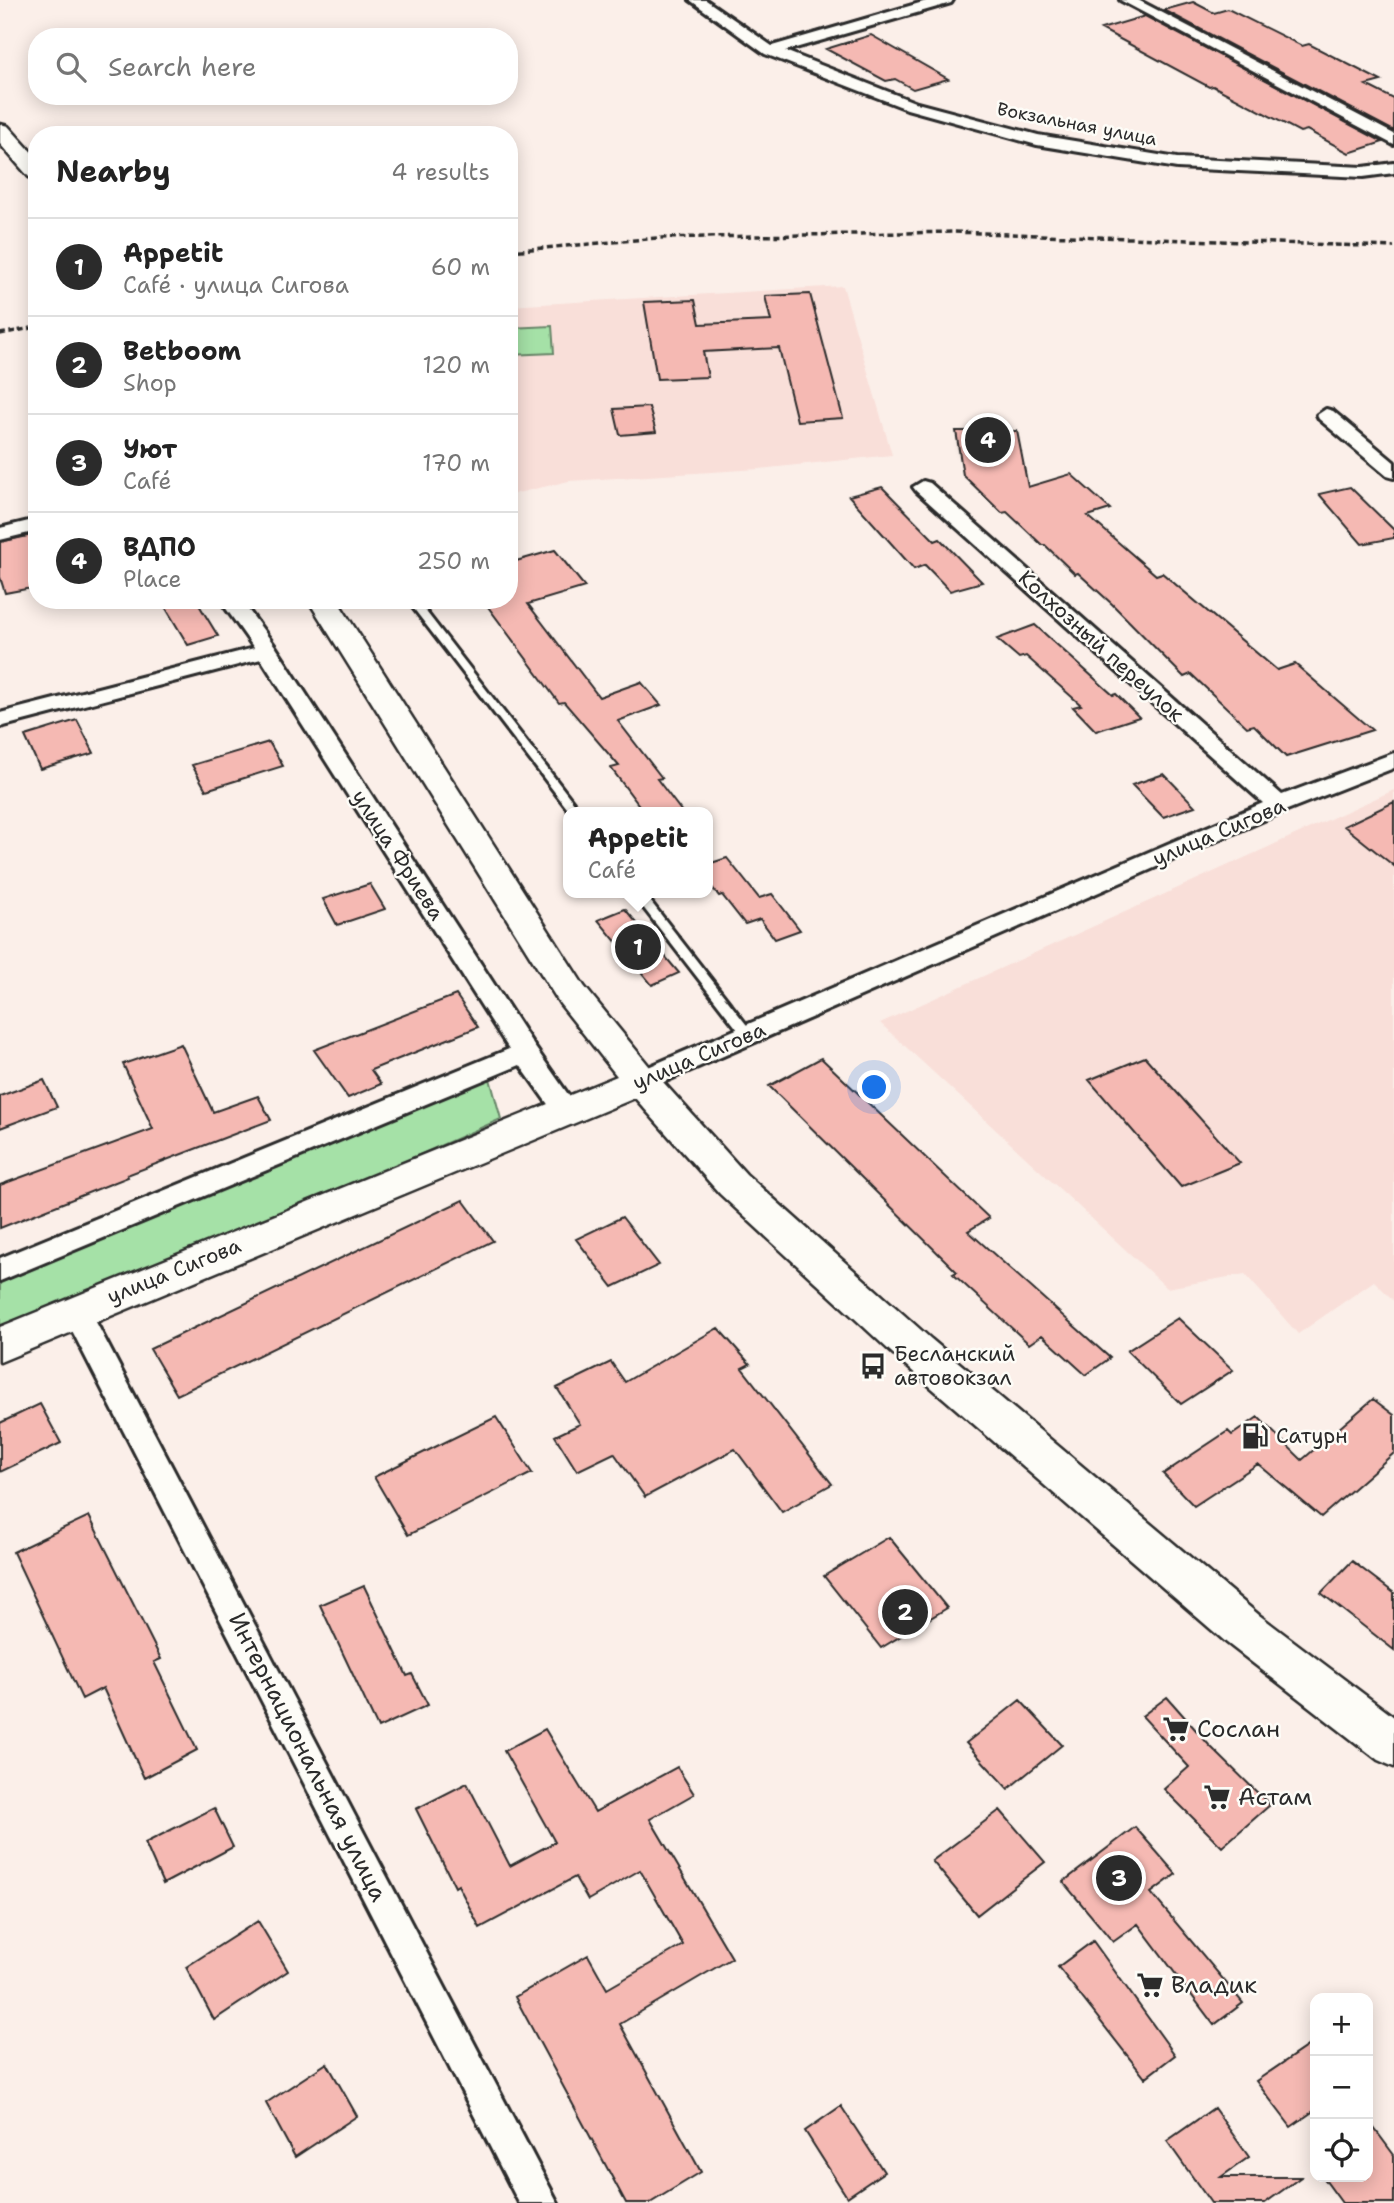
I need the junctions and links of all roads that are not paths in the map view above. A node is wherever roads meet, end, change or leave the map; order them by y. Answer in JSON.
{"nodes":[{"id":1,"x":697,"y":0,"type":"edge"},
{"id":2,"x":946,"y":0,"type":"edge"},
{"id":3,"x":1127,"y":0,"type":"edge"},
{"id":4,"x":770,"y":51,"type":"junction"},
{"id":5,"x":0,"y":131,"type":"edge"},
{"id":6,"x":1394,"y":140,"type":"edge"},
{"id":7,"x":28,"y":162,"type":"edge"},
{"id":8,"x":1394,"y":168,"type":"edge"},
{"id":9,"x":1326,"y":415,"type":"dead end"},
{"id":10,"x":1394,"y":472,"type":"edge"},
{"id":11,"x":923,"y":487,"type":"dead end"},
{"id":12,"x":28,"y":528,"type":"edge"},
{"id":13,"x":0,"y":534,"type":"edge"},
{"id":14,"x":237,"y":609,"type":"edge"},
{"id":15,"x":328,"y":609,"type":"edge"},
{"id":16,"x":419,"y":609,"type":"edge"},
{"id":17,"x":267,"y":651,"type":"junction"},
{"id":18,"x":0,"y":720,"type":"edge"},
{"id":19,"x":1394,"y":760,"type":"edge"},
{"id":20,"x":1279,"y":806,"type":"junction"},
{"id":21,"x":572,"y":807,"type":"edge"},
{"id":22,"x":642,"y":898,"type":"edge"},
{"id":23,"x":749,"y":1036,"type":"junction"},
{"id":24,"x":525,"y":1053,"type":"junction"},
{"id":25,"x":641,"y":1081,"type":"junction"},
{"id":26,"x":566,"y":1110,"type":"junction"},
{"id":27,"x":0,"y":1270,"type":"edge"},
{"id":28,"x":76,"y":1311,"type":"junction"},
{"id":29,"x":0,"y":1345,"type":"edge"},
{"id":30,"x":1394,"y":1745,"type":"edge"},
{"id":31,"x":539,"y":2203,"type":"edge"}],
"edges":[{"from":1,"to":4,"type":"street","name":"Вокзальная улица"},
{"from":2,"to":4,"type":"street"},
{"from":3,"to":6,"type":"street"},
{"from":4,"to":8,"type":"street","name":"Вокзальная улица"},
{"from":5,"to":7,"type":"main road"},
{"from":9,"to":10,"type":"street"},
{"from":11,"to":20,"type":"street","name":"Колхозный переулок"},
{"from":12,"to":13,"type":"street"},
{"from":14,"to":17,"type":"street","name":"улица Фриева"},
{"from":15,"to":25,"type":"main road"},
{"from":16,"to":21,"type":"lane"},
{"from":17,"to":18,"type":"street"},
{"from":17,"to":24,"type":"street","name":"улица Фриева"},
{"from":19,"to":20,"type":"street","name":"улица Сигова"},
{"from":20,"to":23,"type":"street","name":"улица Сигова"},
{"from":22,"to":23,"type":"lane"},
{"from":23,"to":25,"type":"street","name":"улица Сигова"},
{"from":24,"to":26,"type":"street","name":"улица Фриева"},
{"from":24,"to":27,"type":"street"},
{"from":25,"to":26,"type":"main road","name":"улица Сигова"},
{"from":25,"to":30,"type":"main road"},
{"from":26,"to":28,"type":"main road","name":"улица Сигова"},
{"from":28,"to":29,"type":"main road","name":"улица Сигова"},
{"from":28,"to":31,"type":"street","name":"Интернациональная улица"}]}
